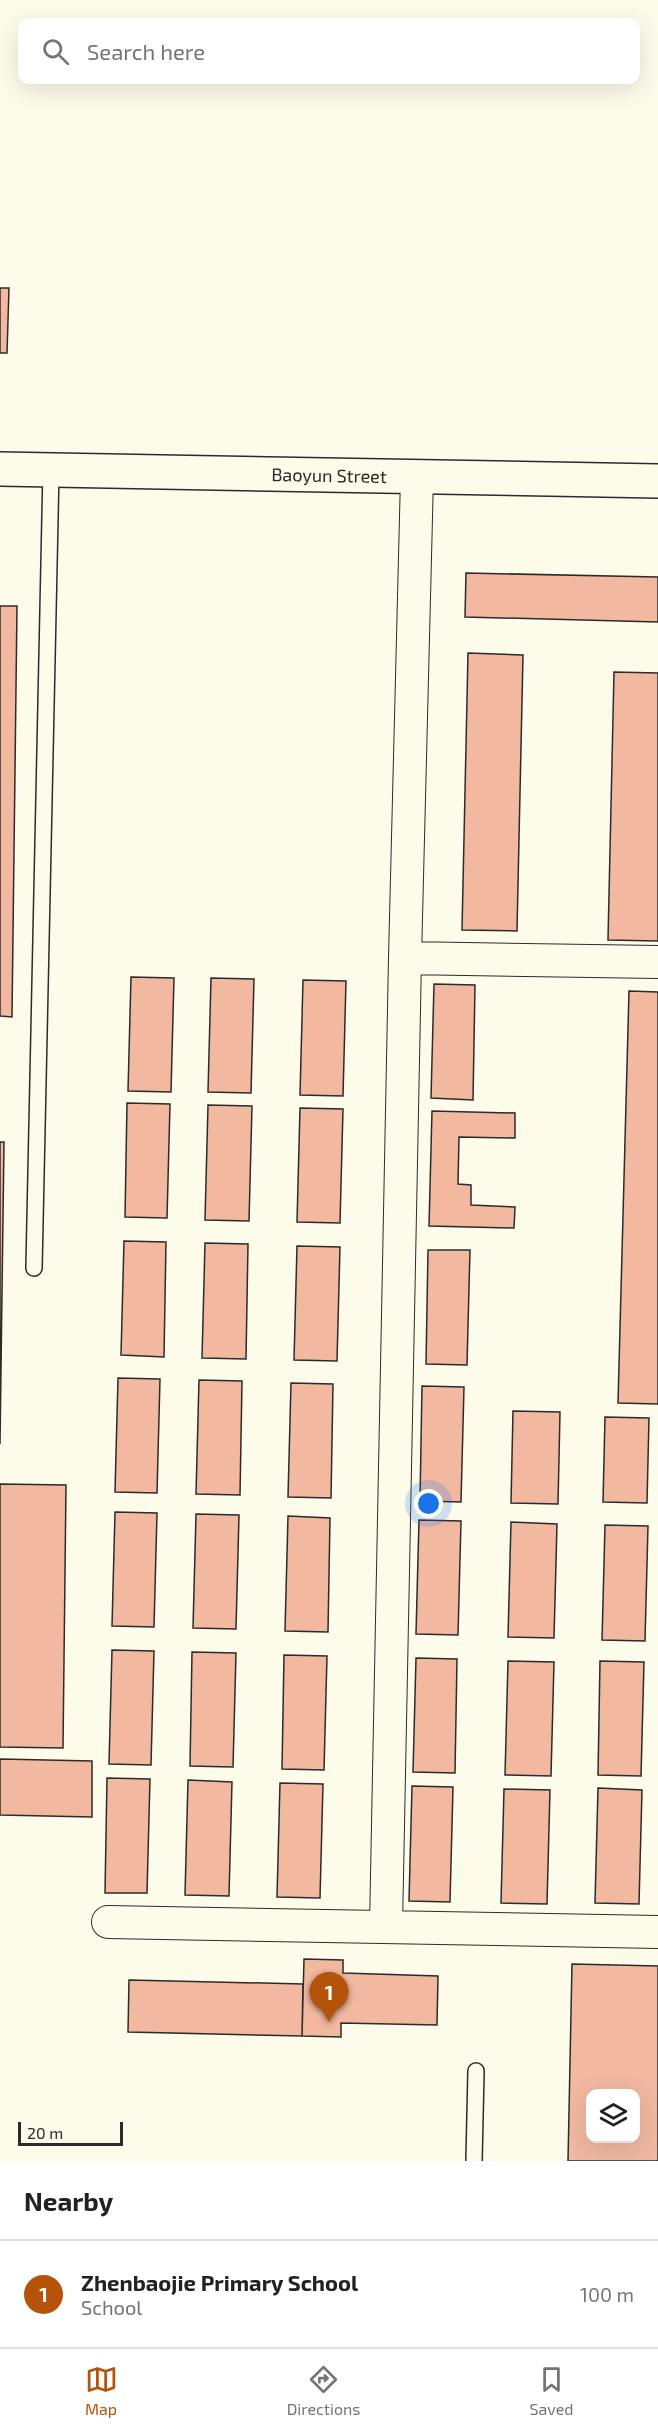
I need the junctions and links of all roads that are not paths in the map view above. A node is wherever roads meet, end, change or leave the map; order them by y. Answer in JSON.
{"nodes":[{"id":1,"x":0,"y":469,"type":"edge"},
{"id":2,"x":51,"y":470,"type":"junction"},
{"id":3,"x":417,"y":477,"type":"junction"},
{"id":4,"x":658,"y":481,"type":"edge"},
{"id":5,"x":405,"y":958,"type":"junction"},
{"id":6,"x":658,"y":962,"type":"edge"},
{"id":7,"x":34,"y":1268,"type":"dead end"},
{"id":8,"x":108,"y":1922,"type":"dead end"},
{"id":9,"x":386,"y":1927,"type":"junction"},
{"id":10,"x":658,"y":1932,"type":"edge"},
{"id":11,"x":476,"y":2071,"type":"dead end"},
{"id":12,"x":474,"y":2161,"type":"edge"}],
"edges":[{"from":1,"to":2,"type":"street","name":"Baoyun Street"},
{"from":2,"to":3,"type":"street","name":"Baoyun Street"},
{"from":2,"to":7,"type":"lane"},
{"from":3,"to":4,"type":"street","name":"Baoyun Street"},
{"from":3,"to":5,"type":"street"},
{"from":5,"to":6,"type":"street"},
{"from":5,"to":9,"type":"street"},
{"from":8,"to":9,"type":"street"},
{"from":9,"to":10,"type":"street"},
{"from":11,"to":12,"type":"lane"}]}
